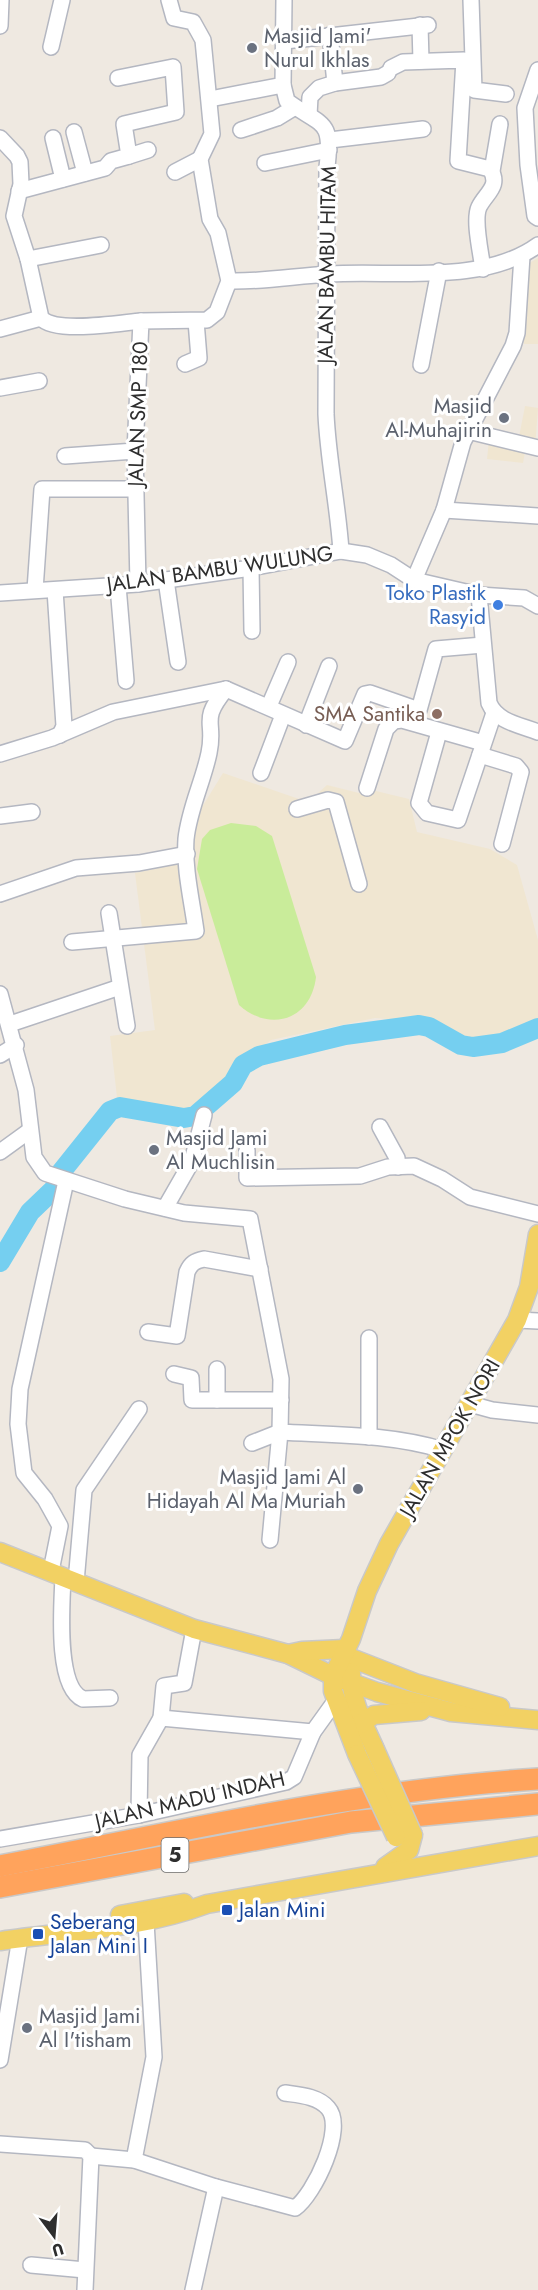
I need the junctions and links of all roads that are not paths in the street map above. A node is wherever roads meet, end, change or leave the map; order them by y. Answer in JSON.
{"nodes":[{"id":1,"x":1,"y":0,"type":"edge"},
{"id":2,"x":62,"y":0,"type":"edge"},
{"id":3,"x":169,"y":0,"type":"edge"},
{"id":4,"x":284,"y":0,"type":"edge"},
{"id":5,"x":471,"y":0,"type":"edge"},
{"id":6,"x":0,"y":26,"type":"edge"},
{"id":7,"x":330,"y":35,"type":"junction"},
{"id":8,"x":285,"y":41,"type":"junction"},
{"id":9,"x":51,"y":47,"type":"dead end"},
{"id":10,"x":422,"y":61,"type":"junction"},
{"id":11,"x":538,"y":70,"type":"edge"},
{"id":12,"x":118,"y":78,"type":"dead end"},
{"id":13,"x":335,"y":83,"type":"junction"},
{"id":14,"x":283,"y":84,"type":"junction"},
{"id":15,"x":469,"y":90,"type":"junction"},
{"id":16,"x":506,"y":94,"type":"dead end"},
{"id":17,"x":210,"y":99,"type":"junction"},
{"id":18,"x":295,"y":107,"type":"junction"},
{"id":19,"x":532,"y":108,"type":"edge"},
{"id":20,"x":309,"y":115,"type":"junction"},
{"id":21,"x":500,"y":124,"type":"dead end"},
{"id":22,"x":423,"y":129,"type":"dead end"},
{"id":23,"x":241,"y":130,"type":"dead end"},
{"id":24,"x":74,"y":132,"type":"dead end"},
{"id":25,"x":0,"y":138,"type":"edge"},
{"id":26,"x":53,"y":138,"type":"dead end"},
{"id":27,"x":330,"y":145,"type":"junction"},
{"id":28,"x":148,"y":150,"type":"dead end"},
{"id":29,"x":129,"y":156,"type":"junction"},
{"id":30,"x":200,"y":159,"type":"junction"},
{"id":31,"x":266,"y":163,"type":"dead end"},
{"id":32,"x":533,"y":165,"type":"edge"},
{"id":33,"x":492,"y":171,"type":"junction"},
{"id":34,"x":175,"y":172,"type":"dead end"},
{"id":35,"x":85,"y":173,"type":"junction"},
{"id":36,"x":63,"y":179,"type":"junction"},
{"id":37,"x":19,"y":191,"type":"junction"},
{"id":38,"x":538,"y":219,"type":"edge"},
{"id":39,"x":100,"y":245,"type":"dead end"},
{"id":40,"x":538,"y":245,"type":"edge"},
{"id":41,"x":522,"y":256,"type":"junction"},
{"id":42,"x":28,"y":259,"type":"junction"},
{"id":43,"x":483,"y":269,"type":"junction"},
{"id":44,"x":439,"y":271,"type":"junction"},
{"id":45,"x":328,"y":274,"type":"junction"},
{"id":46,"x":228,"y":281,"type":"junction"},
{"id":47,"x":41,"y":318,"type":"junction"},
{"id":48,"x":141,"y":321,"type":"junction"},
{"id":49,"x":196,"y":321,"type":"junction"},
{"id":50,"x":0,"y":329,"type":"edge"},
{"id":51,"x":185,"y":364,"type":"dead end"},
{"id":52,"x":421,"y":365,"type":"dead end"},
{"id":53,"x":39,"y":381,"type":"dead end"},
{"id":54,"x":0,"y":386,"type":"edge"},
{"id":55,"x":468,"y":431,"type":"junction"},
{"id":56,"x":538,"y":448,"type":"edge"},
{"id":57,"x":135,"y":451,"type":"junction"},
{"id":58,"x":65,"y":456,"type":"dead end"},
{"id":59,"x":136,"y":489,"type":"junction"},
{"id":60,"x":444,"y":510,"type":"junction"},
{"id":61,"x":538,"y":516,"type":"edge"},
{"id":62,"x":341,"y":551,"type":"junction"},
{"id":63,"x":251,"y":568,"type":"junction"},
{"id":64,"x":166,"y":580,"type":"junction"},
{"id":65,"x":414,"y":580,"type":"junction"},
{"id":66,"x":138,"y":584,"type":"junction"},
{"id":67,"x":118,"y":586,"type":"junction"},
{"id":68,"x":35,"y":590,"type":"junction"},
{"id":69,"x":55,"y":590,"type":"junction"},
{"id":70,"x":0,"y":593,"type":"edge"},
{"id":71,"x":479,"y":595,"type":"junction"},
{"id":72,"x":538,"y":606,"type":"edge"},
{"id":73,"x":252,"y":631,"type":"dead end"},
{"id":74,"x":483,"y":645,"type":"junction"},
{"id":75,"x":178,"y":662,"type":"dead end"},
{"id":76,"x":288,"y":662,"type":"dead end"},
{"id":77,"x":329,"y":666,"type":"dead end"},
{"id":78,"x":126,"y":681,"type":"dead end"},
{"id":79,"x":226,"y":689,"type":"junction"},
{"id":80,"x":269,"y":706,"type":"junction"},
{"id":81,"x":494,"y":713,"type":"junction"},
{"id":82,"x":283,"y":716,"type":"junction"},
{"id":83,"x":306,"y":724,"type":"junction"},
{"id":84,"x":439,"y":732,"type":"junction"},
{"id":85,"x":538,"y":732,"type":"edge"},
{"id":86,"x":60,"y":735,"type":"junction"},
{"id":87,"x":482,"y":749,"type":"junction"},
{"id":88,"x":0,"y":754,"type":"edge"},
{"id":89,"x":261,"y":773,"type":"dead end"},
{"id":90,"x":367,"y":788,"type":"dead end"},
{"id":91,"x":297,"y":809,"type":"dead end"},
{"id":92,"x":32,"y":812,"type":"dead end"},
{"id":93,"x":0,"y":816,"type":"edge"},
{"id":94,"x":502,"y":844,"type":"dead end"},
{"id":95,"x":187,"y":854,"type":"junction"},
{"id":96,"x":359,"y":884,"type":"dead end"},
{"id":97,"x":0,"y":894,"type":"edge"},
{"id":98,"x":109,"y":913,"type":"dead end"},
{"id":99,"x":113,"y":937,"type":"junction"},
{"id":100,"x":72,"y":942,"type":"dead end"},
{"id":101,"x":120,"y":987,"type":"junction"},
{"id":102,"x":0,"y":993,"type":"edge"},
{"id":103,"x":9,"y":1024,"type":"junction"},
{"id":104,"x":127,"y":1026,"type":"dead end"},
{"id":105,"x":16,"y":1046,"type":"junction"},
{"id":106,"x":0,"y":1056,"type":"edge"},
{"id":107,"x":204,"y":1115,"type":"dead end"},
{"id":108,"x":380,"y":1127,"type":"dead end"},
{"id":109,"x":29,"y":1131,"type":"junction"},
{"id":110,"x":247,"y":1150,"type":"dead end"},
{"id":111,"x":0,"y":1152,"type":"edge"},
{"id":112,"x":398,"y":1167,"type":"junction"},
{"id":113,"x":66,"y":1181,"type":"junction"},
{"id":114,"x":165,"y":1208,"type":"junction"},
{"id":115,"x":538,"y":1214,"type":"edge"},
{"id":116,"x":538,"y":1234,"type":"edge"},
{"id":117,"x":260,"y":1269,"type":"junction"},
{"id":118,"x":517,"y":1320,"type":"junction"},
{"id":119,"x":538,"y":1321,"type":"edge"},
{"id":120,"x":148,"y":1332,"type":"dead end"},
{"id":121,"x":369,"y":1338,"type":"dead end"},
{"id":122,"x":217,"y":1369,"type":"dead end"},
{"id":123,"x":174,"y":1374,"type":"dead end"},
{"id":124,"x":217,"y":1400,"type":"junction"},
{"id":125,"x":281,"y":1400,"type":"junction"},
{"id":126,"x":470,"y":1404,"type":"junction"},
{"id":127,"x":140,"y":1409,"type":"dead end"},
{"id":128,"x":538,"y":1415,"type":"edge"},
{"id":129,"x":280,"y":1432,"type":"junction"},
{"id":130,"x":369,"y":1437,"type":"junction"},
{"id":131,"x":252,"y":1443,"type":"dead end"},
{"id":132,"x":443,"y":1450,"type":"junction"},
{"id":133,"x":270,"y":1540,"type":"dead end"},
{"id":134,"x":0,"y":1552,"type":"edge"},
{"id":135,"x":63,"y":1577,"type":"junction"},
{"id":136,"x":194,"y":1629,"type":"junction"},
{"id":137,"x":349,"y":1649,"type":"junction"},
{"id":138,"x":286,"y":1654,"type":"junction"},
{"id":139,"x":351,"y":1682,"type":"junction"},
{"id":140,"x":334,"y":1689,"type":"junction"},
{"id":141,"x":110,"y":1698,"type":"dead end"},
{"id":142,"x":451,"y":1712,"type":"junction"},
{"id":143,"x":161,"y":1718,"type":"junction"},
{"id":144,"x":538,"y":1719,"type":"edge"},
{"id":145,"x":355,"y":1727,"type":"junction"},
{"id":146,"x":314,"y":1732,"type":"junction"},
{"id":147,"x":538,"y":1764,"type":"edge"},
{"id":148,"x":538,"y":1779,"type":"edge"},
{"id":149,"x":484,"y":1783,"type":"junction"},
{"id":150,"x":538,"y":1804,"type":"edge"},
{"id":151,"x":140,"y":1815,"type":"junction"},
{"id":152,"x":0,"y":1839,"type":"edge"},
{"id":153,"x":406,"y":1841,"type":"junction"},
{"id":154,"x":538,"y":1846,"type":"edge"},
{"id":155,"x":451,"y":1859,"type":"junction"},
{"id":156,"x":0,"y":1866,"type":"edge"},
{"id":157,"x":367,"y":1875,"type":"junction"},
{"id":158,"x":0,"y":1887,"type":"edge"},
{"id":159,"x":136,"y":1920,"type":"junction"},
{"id":160,"x":84,"y":1922,"type":"junction"},
{"id":161,"x":0,"y":1933,"type":"edge"},
{"id":162,"x":42,"y":1937,"type":"junction"},
{"id":163,"x":20,"y":1938,"type":"junction"},
{"id":164,"x":0,"y":1941,"type":"edge"},
{"id":165,"x":0,"y":2055,"type":"edge"},
{"id":166,"x":285,"y":2093,"type":"dead end"},
{"id":167,"x":0,"y":2144,"type":"edge"},
{"id":168,"x":91,"y":2156,"type":"junction"},
{"id":169,"x":134,"y":2160,"type":"junction"},
{"id":170,"x":216,"y":2187,"type":"junction"},
{"id":171,"x":31,"y":2265,"type":"dead end"},
{"id":172,"x":85,"y":2270,"type":"junction"},
{"id":173,"x":85,"y":2290,"type":"edge"},
{"id":174,"x":193,"y":2290,"type":"edge"}],
"edges":[{"from":1,"to":6,"type":"street"},
{"from":2,"to":9,"type":"street"},
{"from":3,"to":17,"type":"street"},
{"from":4,"to":8,"type":"street"},
{"from":5,"to":15,"type":"street"},
{"from":7,"to":8,"type":"street"},
{"from":7,"to":10,"type":"street"},
{"from":7,"to":13,"type":"street"},
{"from":8,"to":14,"type":"street"},
{"from":10,"to":13,"type":"street"},
{"from":10,"to":15,"type":"street"},
{"from":11,"to":19,"type":"street"},
{"from":12,"to":29,"type":"street"},
{"from":13,"to":20,"type":"street"},
{"from":14,"to":17,"type":"street"},
{"from":14,"to":18,"type":"street"},
{"from":15,"to":16,"type":"street"},
{"from":15,"to":33,"type":"street"},
{"from":17,"to":30,"type":"street"},
{"from":18,"to":20,"type":"street","name":"JALAN BAMBU HITAM"},
{"from":18,"to":23,"type":"street"},
{"from":19,"to":32,"type":"street"},
{"from":20,"to":27,"type":"street","name":"JALAN BAMBU HITAM"},
{"from":21,"to":33,"type":"street"},
{"from":22,"to":27,"type":"street"},
{"from":24,"to":35,"type":"street"},
{"from":25,"to":37,"type":"street"},
{"from":26,"to":36,"type":"street"},
{"from":27,"to":31,"type":"street"},
{"from":27,"to":45,"type":"street","name":"JALAN BAMBU HITAM"},
{"from":28,"to":29,"type":"street"},
{"from":29,"to":35,"type":"street"},
{"from":30,"to":34,"type":"street"},
{"from":30,"to":46,"type":"street"},
{"from":32,"to":38,"type":"street"},
{"from":33,"to":43,"type":"street"},
{"from":35,"to":36,"type":"street"},
{"from":36,"to":37,"type":"street"},
{"from":37,"to":42,"type":"street"},
{"from":39,"to":42,"type":"street"},
{"from":40,"to":41,"type":"street"},
{"from":41,"to":43,"type":"street"},
{"from":41,"to":55,"type":"street"},
{"from":42,"to":47,"type":"street"},
{"from":43,"to":44,"type":"street"},
{"from":44,"to":45,"type":"street"},
{"from":44,"to":52,"type":"street"},
{"from":45,"to":46,"type":"street"},
{"from":45,"to":62,"type":"street","name":"JALAN BAMBU HITAM"},
{"from":46,"to":49,"type":"street"},
{"from":47,"to":48,"type":"street"},
{"from":47,"to":50,"type":"street"},
{"from":48,"to":49,"type":"street","name":"JALAN SMP 180"},
{"from":48,"to":57,"type":"street","name":"JALAN SMP 180"},
{"from":49,"to":51,"type":"street"},
{"from":53,"to":54,"type":"street"},
{"from":55,"to":56,"type":"street"},
{"from":55,"to":60,"type":"street"},
{"from":57,"to":58,"type":"street"},
{"from":57,"to":59,"type":"street","name":"JALAN SMP 180"},
{"from":59,"to":66,"type":"street","name":"JALAN SMP 180"},
{"from":59,"to":68,"type":"street"},
{"from":60,"to":61,"type":"street"},
{"from":60,"to":65,"type":"street"},
{"from":62,"to":63,"type":"street","name":"JALAN BAMBU WULUNG"},
{"from":62,"to":65,"type":"street","name":"JALAN BAMBU WULUNG"},
{"from":63,"to":64,"type":"street","name":"JALAN BAMBU WULUNG"},
{"from":63,"to":73,"type":"street"},
{"from":64,"to":66,"type":"street","name":"JALAN BAMBU WULUNG"},
{"from":64,"to":75,"type":"street"},
{"from":65,"to":71,"type":"street","name":"JALAN BAMBU WULUNG"},
{"from":66,"to":67,"type":"street","name":"JALAN BAMBU WULUNG"},
{"from":67,"to":69,"type":"street","name":"JALAN BAMBU WULUNG"},
{"from":67,"to":78,"type":"street"},
{"from":68,"to":69,"type":"street","name":"JALAN BAMBU WULUNG"},
{"from":68,"to":70,"type":"street","name":"JALAN BAMBU WULUNG"},
{"from":69,"to":86,"type":"street"},
{"from":71,"to":72,"type":"street","name":"JALAN BAMBU WULUNG"},
{"from":71,"to":74,"type":"street"},
{"from":74,"to":81,"type":"street"},
{"from":74,"to":83,"type":"street"},
{"from":76,"to":80,"type":"street"},
{"from":77,"to":83,"type":"street"},
{"from":79,"to":80,"type":"street"},
{"from":79,"to":86,"type":"street"},
{"from":79,"to":95,"type":"street"},
{"from":80,"to":82,"type":"street"},
{"from":81,"to":85,"type":"street"},
{"from":81,"to":87,"type":"street"},
{"from":82,"to":83,"type":"street"},
{"from":82,"to":89,"type":"street"},
{"from":84,"to":87,"type":"street"},
{"from":84,"to":87,"type":"street"},
{"from":84,"to":90,"type":"street"},
{"from":86,"to":88,"type":"street"},
{"from":87,"to":94,"type":"street"},
{"from":91,"to":96,"type":"street"},
{"from":92,"to":93,"type":"street"},
{"from":95,"to":97,"type":"street"},
{"from":95,"to":99,"type":"street"},
{"from":98,"to":99,"type":"street"},
{"from":99,"to":100,"type":"street"},
{"from":99,"to":101,"type":"street"},
{"from":101,"to":103,"type":"street"},
{"from":101,"to":104,"type":"street"},
{"from":102,"to":103,"type":"street"},
{"from":103,"to":105,"type":"street"},
{"from":105,"to":106,"type":"street"},
{"from":105,"to":109,"type":"street"},
{"from":107,"to":114,"type":"street"},
{"from":108,"to":112,"type":"street"},
{"from":109,"to":111,"type":"street"},
{"from":109,"to":113,"type":"street"},
{"from":110,"to":112,"type":"street"},
{"from":112,"to":115,"type":"street"},
{"from":113,"to":114,"type":"street"},
{"from":113,"to":135,"type":"street"},
{"from":114,"to":117,"type":"street"},
{"from":116,"to":118,"type":"main road","name":"JALAN MPOK NORI"},
{"from":117,"to":120,"type":"street"},
{"from":117,"to":125,"type":"street"},
{"from":118,"to":119,"type":"street"},
{"from":118,"to":126,"type":"main road","name":"JALAN MPOK NORI"},
{"from":121,"to":130,"type":"street"},
{"from":122,"to":124,"type":"street"},
{"from":123,"to":124,"type":"street"},
{"from":124,"to":125,"type":"street"},
{"from":125,"to":129,"type":"street"},
{"from":126,"to":128,"type":"street"},
{"from":126,"to":132,"type":"main road","name":"JALAN MPOK NORI"},
{"from":127,"to":135,"type":"street"},
{"from":129,"to":130,"type":"street"},
{"from":129,"to":131,"type":"street"},
{"from":129,"to":133,"type":"street"},
{"from":130,"to":132,"type":"street"},
{"from":132,"to":137,"type":"main road","name":"JALAN MPOK NORI"},
{"from":134,"to":135,"type":"main road"},
{"from":135,"to":136,"type":"main road"},
{"from":135,"to":141,"type":"street"},
{"from":136,"to":138,"type":"main road"},
{"from":136,"to":143,"type":"street"},
{"from":137,"to":138,"type":"main road"},
{"from":137,"to":139,"type":"main road","name":"JALAN MPOK NORI"},
{"from":137,"to":140,"type":"main road","name":"JALAN MPOK NORI"},
{"from":137,"to":144,"type":"main road"},
{"from":138,"to":140,"type":"main road"},
{"from":139,"to":140,"type":"main road"},
{"from":139,"to":142,"type":"main road"},
{"from":139,"to":145,"type":"main road","name":"JALAN MPOK NORI"},
{"from":140,"to":145,"type":"main road"},
{"from":140,"to":146,"type":"street","name":"JALAN MADU INDAH"},
{"from":142,"to":144,"type":"main road"},
{"from":142,"to":145,"type":"main road"},
{"from":143,"to":146,"type":"street"},
{"from":143,"to":151,"type":"street"},
{"from":145,"to":153,"type":"main road","bridge":true},
{"from":145,"to":153,"type":"main road","bridge":true},
{"from":146,"to":151,"type":"street","name":"JALAN MADU INDAH"},
{"from":147,"to":149,"type":"highway"},
{"from":148,"to":149,"type":"highway","number":"5"},
{"from":149,"to":156,"type":"highway","number":"5"},
{"from":150,"to":158,"type":"highway","number":"5"},
{"from":151,"to":152,"type":"street","name":"JALAN MADU INDAH"},
{"from":153,"to":155,"type":"main road"},
{"from":153,"to":157,"type":"main road"},
{"from":154,"to":155,"type":"main road"},
{"from":155,"to":157,"type":"main road"},
{"from":157,"to":159,"type":"main road"},
{"from":159,"to":160,"type":"main road"},
{"from":159,"to":162,"type":"main road"},
{"from":159,"to":169,"type":"street"},
{"from":160,"to":161,"type":"street"},
{"from":160,"to":162,"type":"main road"},
{"from":162,"to":163,"type":"main road"},
{"from":163,"to":164,"type":"main road"},
{"from":163,"to":165,"type":"street"},
{"from":166,"to":170,"type":"street"},
{"from":167,"to":168,"type":"street"},
{"from":168,"to":169,"type":"street"},
{"from":168,"to":172,"type":"street"},
{"from":169,"to":170,"type":"street"},
{"from":170,"to":174,"type":"street"},
{"from":171,"to":172,"type":"street"},
{"from":172,"to":173,"type":"street"}]}
